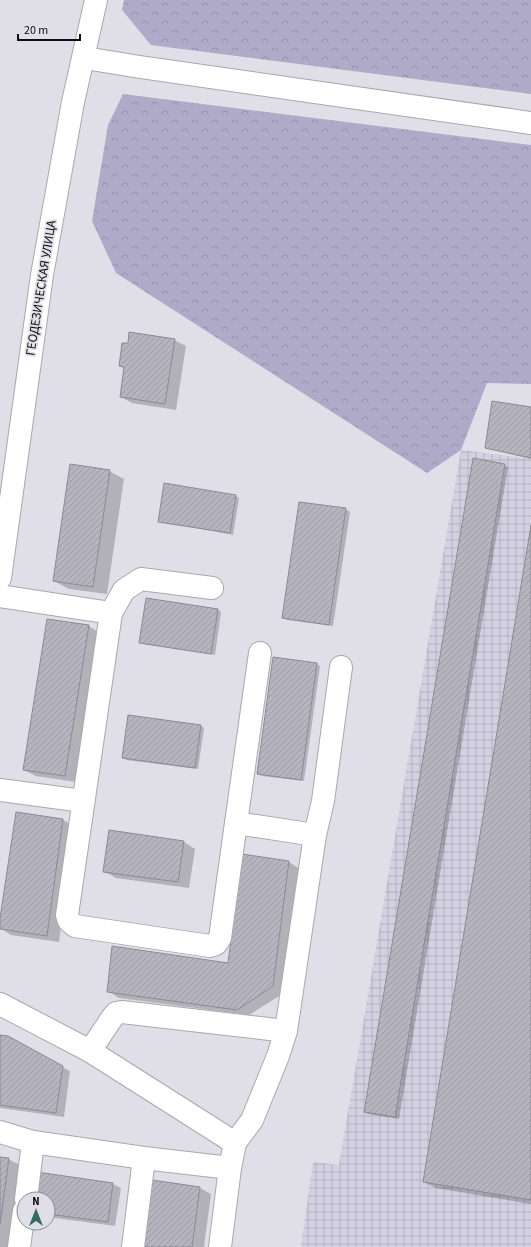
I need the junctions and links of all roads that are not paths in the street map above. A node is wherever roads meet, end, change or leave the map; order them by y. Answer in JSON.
{"nodes":[{"id":1,"x":96,"y":0,"type":"edge"},
{"id":2,"x":85,"y":58,"type":"junction"},
{"id":3,"x":531,"y":123,"type":"edge"},
{"id":4,"x":0,"y":578,"type":"edge"},
{"id":5,"x":212,"y":588,"type":"dead end"},
{"id":6,"x":0,"y":596,"type":"edge"},
{"id":7,"x":111,"y":613,"type":"junction"},
{"id":8,"x":260,"y":653,"type":"dead end"},
{"id":9,"x":341,"y":667,"type":"dead end"},
{"id":10,"x":0,"y":790,"type":"edge"},
{"id":11,"x":83,"y":801,"type":"junction"},
{"id":12,"x":236,"y":823,"type":"junction"},
{"id":13,"x":315,"y":835,"type":"junction"},
{"id":14,"x":0,"y":1004,"type":"edge"},
{"id":15,"x":286,"y":1031,"type":"junction"},
{"id":16,"x":90,"y":1051,"type":"junction"},
{"id":17,"x":0,"y":1132,"type":"edge"},
{"id":18,"x":33,"y":1142,"type":"junction"},
{"id":19,"x":235,"y":1143,"type":"junction"},
{"id":20,"x":144,"y":1158,"type":"junction"},
{"id":21,"x":230,"y":1168,"type":"junction"},
{"id":22,"x":27,"y":1191,"type":"edge"},
{"id":23,"x":21,"y":1231,"type":"edge"},
{"id":24,"x":19,"y":1247,"type":"edge"},
{"id":25,"x":133,"y":1247,"type":"edge"},
{"id":26,"x":220,"y":1247,"type":"edge"}],
"edges":[{"from":1,"to":2,"type":"street","name":"ГЕОДЕЗИЧЕСКАЯ УЛИЦА"},
{"from":2,"to":3,"type":"street"},
{"from":2,"to":4,"type":"street","name":"ГЕОДЕЗИЧЕСКАЯ УЛИЦА"},
{"from":5,"to":7,"type":"street"},
{"from":6,"to":7,"type":"street"},
{"from":7,"to":11,"type":"street"},
{"from":8,"to":12,"type":"street"},
{"from":9,"to":13,"type":"street"},
{"from":10,"to":11,"type":"street"},
{"from":11,"to":12,"type":"street"},
{"from":12,"to":13,"type":"street"},
{"from":13,"to":15,"type":"street"},
{"from":14,"to":16,"type":"street"},
{"from":15,"to":16,"type":"street"},
{"from":15,"to":19,"type":"street"},
{"from":16,"to":19,"type":"street"},
{"from":17,"to":18,"type":"street"},
{"from":18,"to":20,"type":"street"},
{"from":18,"to":22,"type":"street"},
{"from":19,"to":21,"type":"street"},
{"from":20,"to":21,"type":"street"},
{"from":20,"to":25,"type":"street"},
{"from":21,"to":26,"type":"street"},
{"from":23,"to":24,"type":"street"}]}
